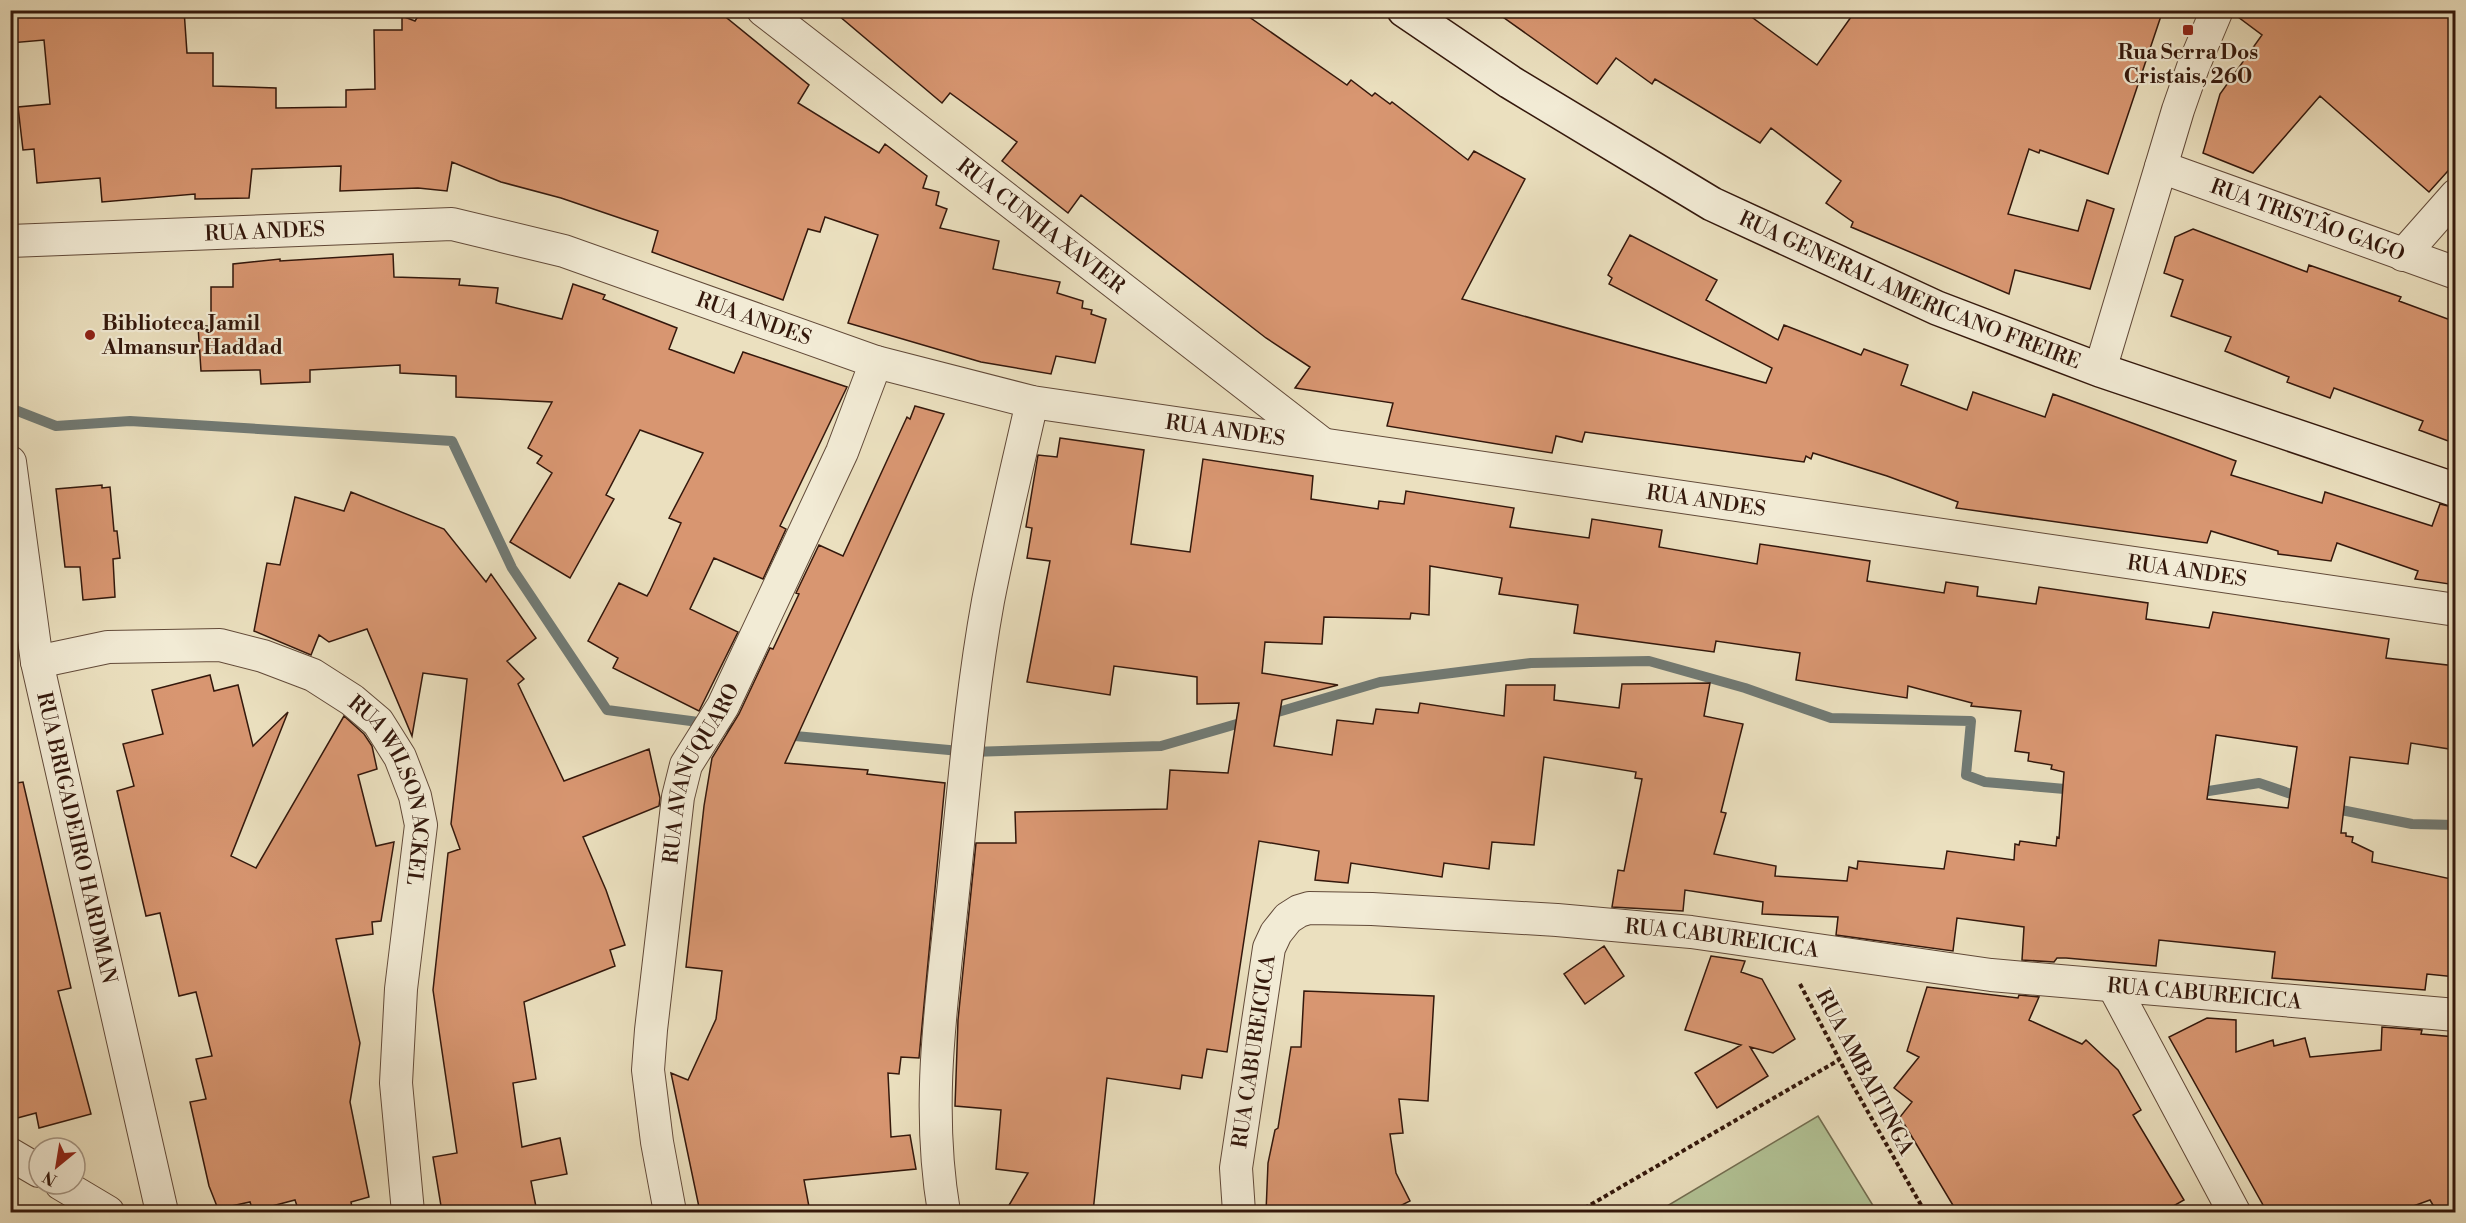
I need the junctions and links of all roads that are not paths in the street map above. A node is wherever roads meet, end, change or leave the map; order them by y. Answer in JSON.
{"nodes":[{"id":1,"x":763,"y":10,"type":"edge"},
{"id":2,"x":1404,"y":10,"type":"edge"},
{"id":3,"x":2217,"y":10,"type":"edge"},
{"id":4,"x":2162,"y":167,"type":"junction"},
{"id":5,"x":2456,"y":195,"type":"edge"},
{"id":6,"x":10,"y":241,"type":"edge"},
{"id":7,"x":2403,"y":255,"type":"junction"},
{"id":8,"x":2456,"y":273,"type":"edge"},
{"id":9,"x":876,"y":362,"type":"junction"},
{"id":10,"x":2100,"y":370,"type":"junction"},
{"id":11,"x":1032,"y":402,"type":"junction"},
{"id":12,"x":1321,"y":443,"type":"junction"},
{"id":13,"x":11,"y":481,"type":"edge"},
{"id":14,"x":2456,"y":490,"type":"edge"},
{"id":15,"x":2456,"y":610,"type":"edge"},
{"id":16,"x":37,"y":662,"type":"junction"},
{"id":17,"x":2114,"y":987,"type":"junction"},
{"id":18,"x":2456,"y":1015,"type":"edge"},
{"id":19,"x":10,"y":1154,"type":"edge"},
{"id":20,"x":27,"y":1164,"type":"edge"},
{"id":21,"x":81,"y":1196,"type":"edge"},
{"id":22,"x":108,"y":1212,"type":"edge"},
{"id":23,"x":162,"y":1212,"type":"edge"},
{"id":24,"x":408,"y":1212,"type":"edge"},
{"id":25,"x":670,"y":1212,"type":"edge"},
{"id":26,"x":944,"y":1212,"type":"edge"},
{"id":27,"x":1239,"y":1212,"type":"edge"},
{"id":28,"x":2234,"y":1212,"type":"edge"}],
"edges":[{"from":1,"to":12,"type":"street","name":"RUA CUNHA XAVIER"},
{"from":2,"to":10,"type":"main road","name":"RUA GENERAL AMERICANO FREIRE"},
{"from":3,"to":4,"type":"street"},
{"from":4,"to":7,"type":"street","name":"RUA TRISTÃO GAGO"},
{"from":4,"to":10,"type":"street"},
{"from":5,"to":7,"type":"street"},
{"from":6,"to":9,"type":"street","name":"RUA ANDES"},
{"from":7,"to":8,"type":"street","name":"RUA TRISTÃO GAGO"},
{"from":9,"to":11,"type":"street","name":"RUA ANDES"},
{"from":9,"to":25,"type":"street","name":"RUA AVANUQUARO"},
{"from":10,"to":14,"type":"main road","name":"RUA GENERAL AMERICANO FREIRE"},
{"from":11,"to":12,"type":"street","name":"RUA ANDES"},
{"from":11,"to":26,"type":"street"},
{"from":12,"to":15,"type":"street","name":"RUA ANDES"},
{"from":13,"to":16,"type":"street","name":"RUA BRIGADEIRO HARDMAN"},
{"from":16,"to":23,"type":"street","name":"RUA BRIGADEIRO HARDMAN"},
{"from":16,"to":24,"type":"street","name":"RUA WILSON ACKEL"},
{"from":17,"to":18,"type":"street","name":"RUA CABUREICICA"},
{"from":17,"to":27,"type":"street","name":"RUA CABUREICICA"},
{"from":17,"to":28,"type":"street"},
{"from":19,"to":20,"type":"street"},
{"from":21,"to":22,"type":"street"}]}
